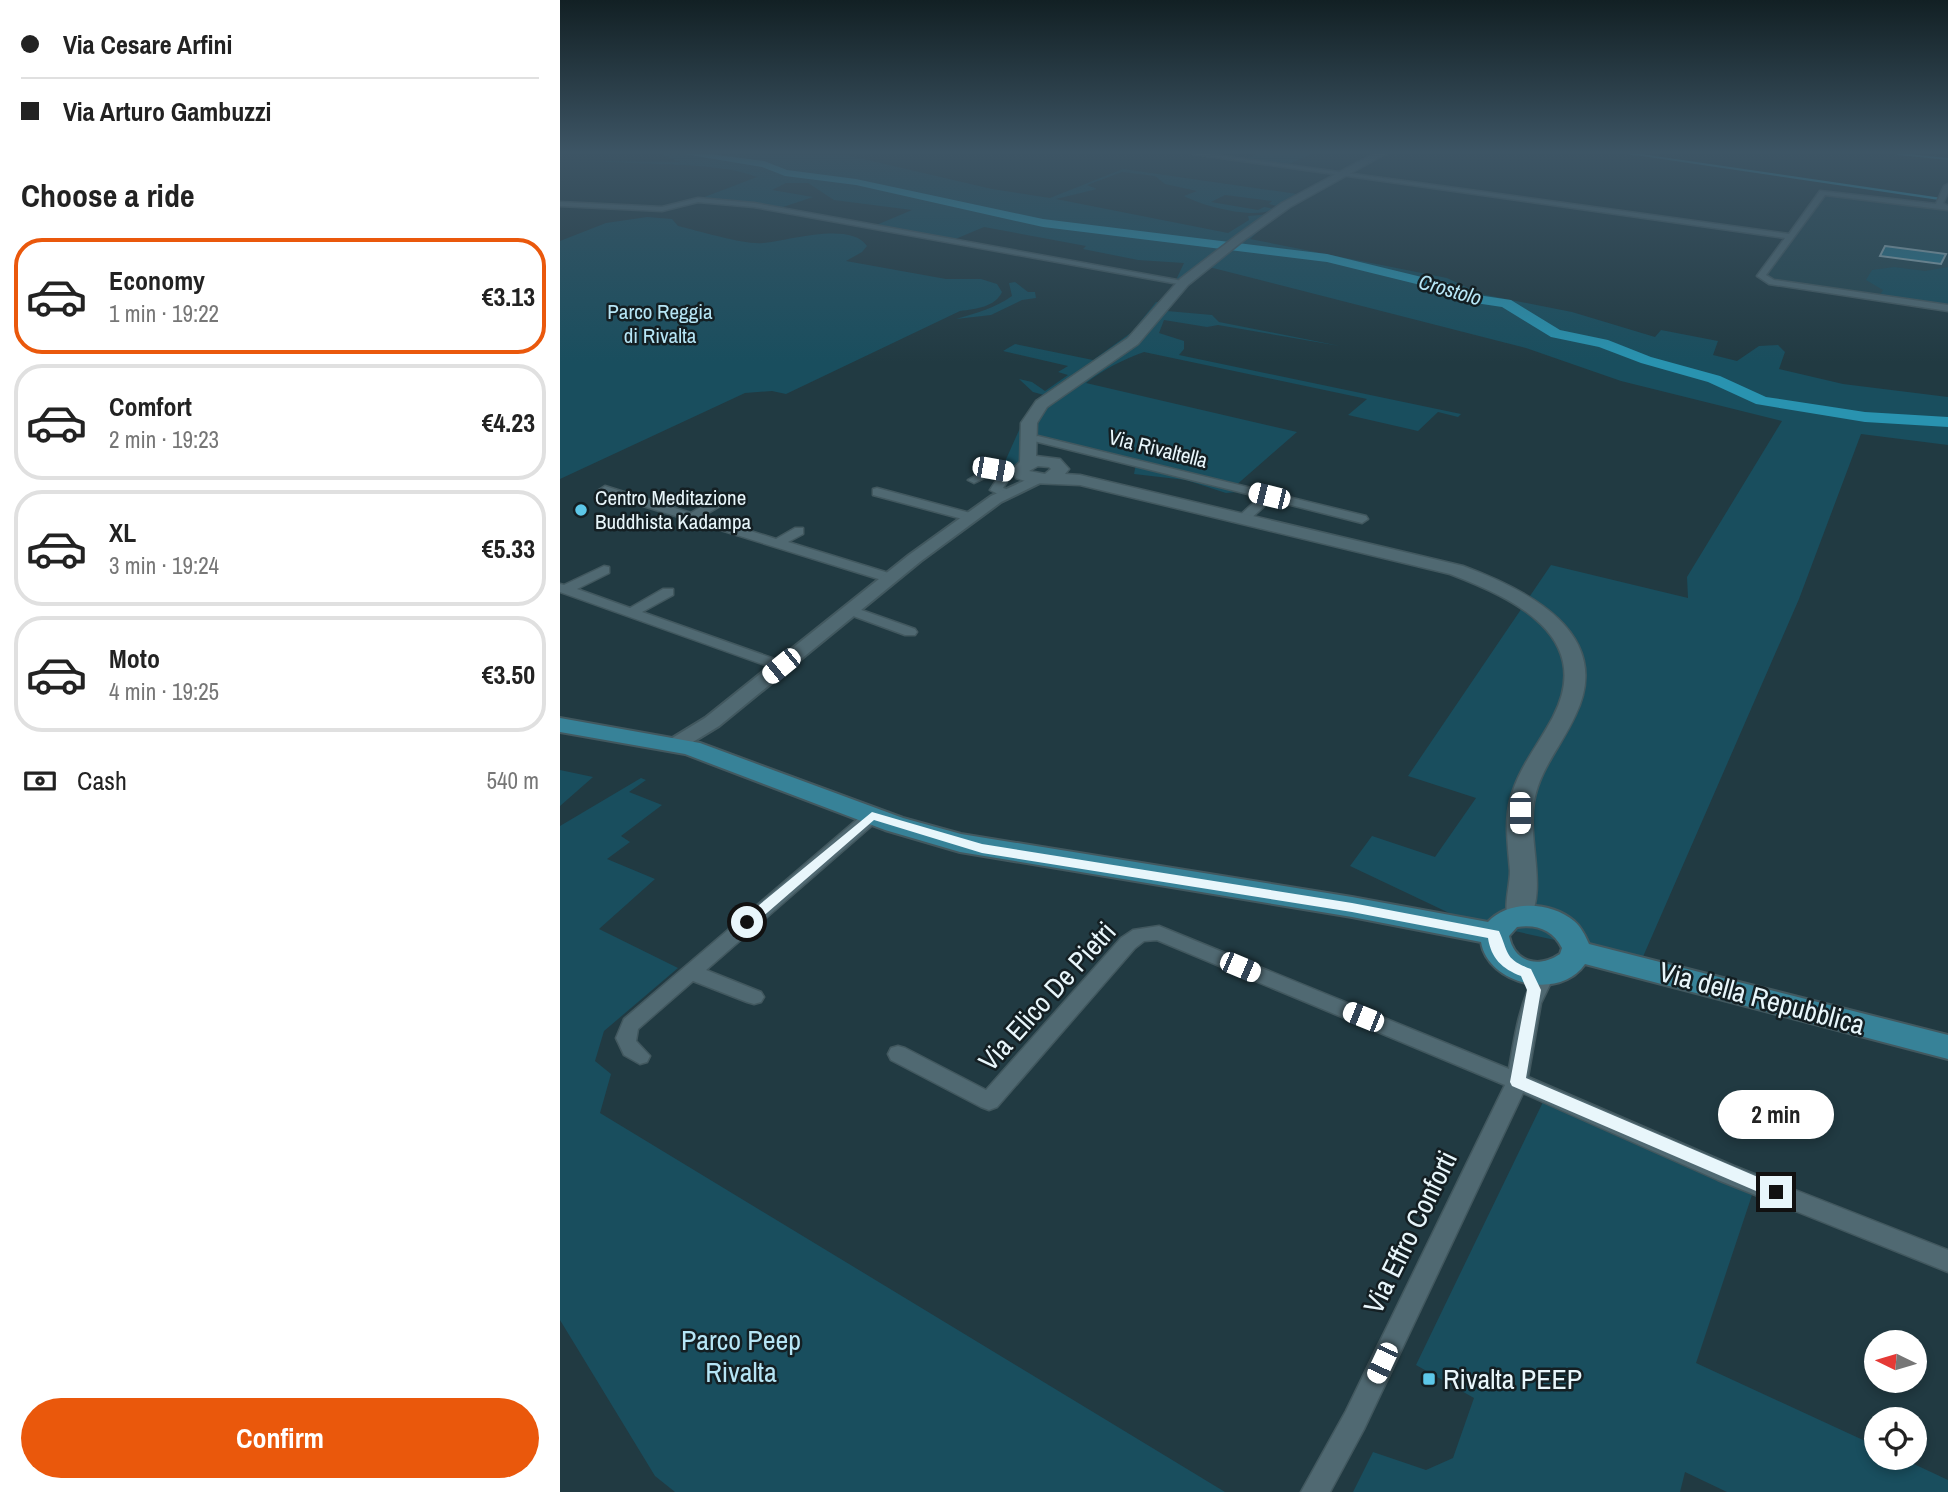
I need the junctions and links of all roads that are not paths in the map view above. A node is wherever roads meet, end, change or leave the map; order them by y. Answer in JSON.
{"nodes":[{"id":1,"x":858,"y":224,"type":"edge"},
{"id":2,"x":1260,"y":224,"type":"edge"},
{"id":3,"x":1699,"y":224,"type":"edge"},
{"id":4,"x":1798,"y":224,"type":"edge"},
{"id":5,"x":1789,"y":236,"type":"junction"},
{"id":6,"x":1184,"y":282,"type":"junction"},
{"id":7,"x":1948,"y":308,"type":"edge"},
{"id":8,"x":1033,"y":442,"type":"junction"},
{"id":9,"x":1037,"y":471,"type":"junction"},
{"id":10,"x":974,"y":480,"type":"dead end"},
{"id":11,"x":605,"y":490,"type":"dead end"},
{"id":12,"x":877,"y":492,"type":"dead end"},
{"id":13,"x":1008,"y":492,"type":"junction"},
{"id":14,"x":1269,"y":496,"type":"junction"},
{"id":15,"x":716,"y":503,"type":"dead end"},
{"id":16,"x":693,"y":517,"type":"junction"},
{"id":17,"x":970,"y":517,"type":"junction"},
{"id":18,"x":1243,"y":519,"type":"junction"},
{"id":19,"x":1362,"y":519,"type":"dead end"},
{"id":20,"x":799,"y":531,"type":"dead end"},
{"id":21,"x":778,"y":543,"type":"junction"},
{"id":22,"x":604,"y":570,"type":"dead end"},
{"id":23,"x":890,"y":578,"type":"junction"},
{"id":24,"x":563,"y":589,"type":"edge"},
{"id":25,"x":668,"y":592,"type":"dead end"},
{"id":26,"x":850,"y":610,"type":"junction"},
{"id":27,"x":631,"y":613,"type":"junction"},
{"id":28,"x":910,"y":632,"type":"dead end"},
{"id":29,"x":781,"y":666,"type":"junction"},
{"id":30,"x":560,"y":725,"type":"edge"},
{"id":31,"x":676,"y":744,"type":"junction"},
{"id":32,"x":872,"y":816,"type":"junction"},
{"id":33,"x":1530,"y":917,"type":"junction"},
{"id":34,"x":1494,"y":934,"type":"junction"},
{"id":35,"x":1576,"y":950,"type":"junction"},
{"id":36,"x":690,"y":972,"type":"junction"},
{"id":37,"x":1535,"y":979,"type":"junction"},
{"id":38,"x":754,"y":997,"type":"dead end"},
{"id":39,"x":1948,"y":1047,"type":"edge"},
{"id":40,"x":898,"y":1054,"type":"dead end"},
{"id":41,"x":640,"y":1056,"type":"dead end"},
{"id":42,"x":1517,"y":1082,"type":"junction"},
{"id":43,"x":1948,"y":1261,"type":"edge"},
{"id":44,"x":1315,"y":1492,"type":"edge"}],
"edges":[{"from":1,"to":6,"type":"street"},
{"from":2,"to":6,"type":"main road"},
{"from":3,"to":5,"type":"street"},
{"from":4,"to":5,"type":"street"},
{"from":5,"to":7,"type":"street"},
{"from":6,"to":8,"type":"main road"},
{"from":8,"to":9,"type":"main road"},
{"from":8,"to":14,"type":"street","name":"Via Rivaltella"},
{"from":9,"to":10,"type":"street"},
{"from":9,"to":13,"type":"street"},
{"from":9,"to":13,"type":"street"},
{"from":9,"to":18,"type":"main road"},
{"from":11,"to":16,"type":"street"},
{"from":12,"to":17,"type":"street"},
{"from":13,"to":17,"type":"street"},
{"from":14,"to":18,"type":"street"},
{"from":14,"to":19,"type":"street","name":"Via Rivaltella"},
{"from":15,"to":16,"type":"street"},
{"from":16,"to":21,"type":"street"},
{"from":17,"to":23,"type":"street"},
{"from":18,"to":33,"type":"main road"},
{"from":20,"to":21,"type":"street"},
{"from":21,"to":23,"type":"street"},
{"from":22,"to":24,"type":"street"},
{"from":23,"to":26,"type":"street"},
{"from":24,"to":27,"type":"street"},
{"from":25,"to":27,"type":"street"},
{"from":26,"to":28,"type":"street"},
{"from":26,"to":29,"type":"street"},
{"from":27,"to":29,"type":"street"},
{"from":29,"to":31,"type":"street"},
{"from":30,"to":31,"type":"main road"},
{"from":31,"to":32,"type":"main road"},
{"from":32,"to":34,"type":"main road"},
{"from":32,"to":36,"type":"street"},
{"from":33,"to":34,"type":"main road"},
{"from":33,"to":35,"type":"main road"},
{"from":34,"to":37,"type":"main road"},
{"from":35,"to":37,"type":"main road"},
{"from":35,"to":39,"type":"main road","name":"Via della Repubblica"},
{"from":36,"to":38,"type":"street"},
{"from":36,"to":41,"type":"street"},
{"from":37,"to":42,"type":"street","name":"Via Effro Conforti"},
{"from":40,"to":42,"type":"street","name":"Via Elico De Pietri"},
{"from":42,"to":43,"type":"street"},
{"from":42,"to":44,"type":"street","name":"Via Effro Conforti"}]}
